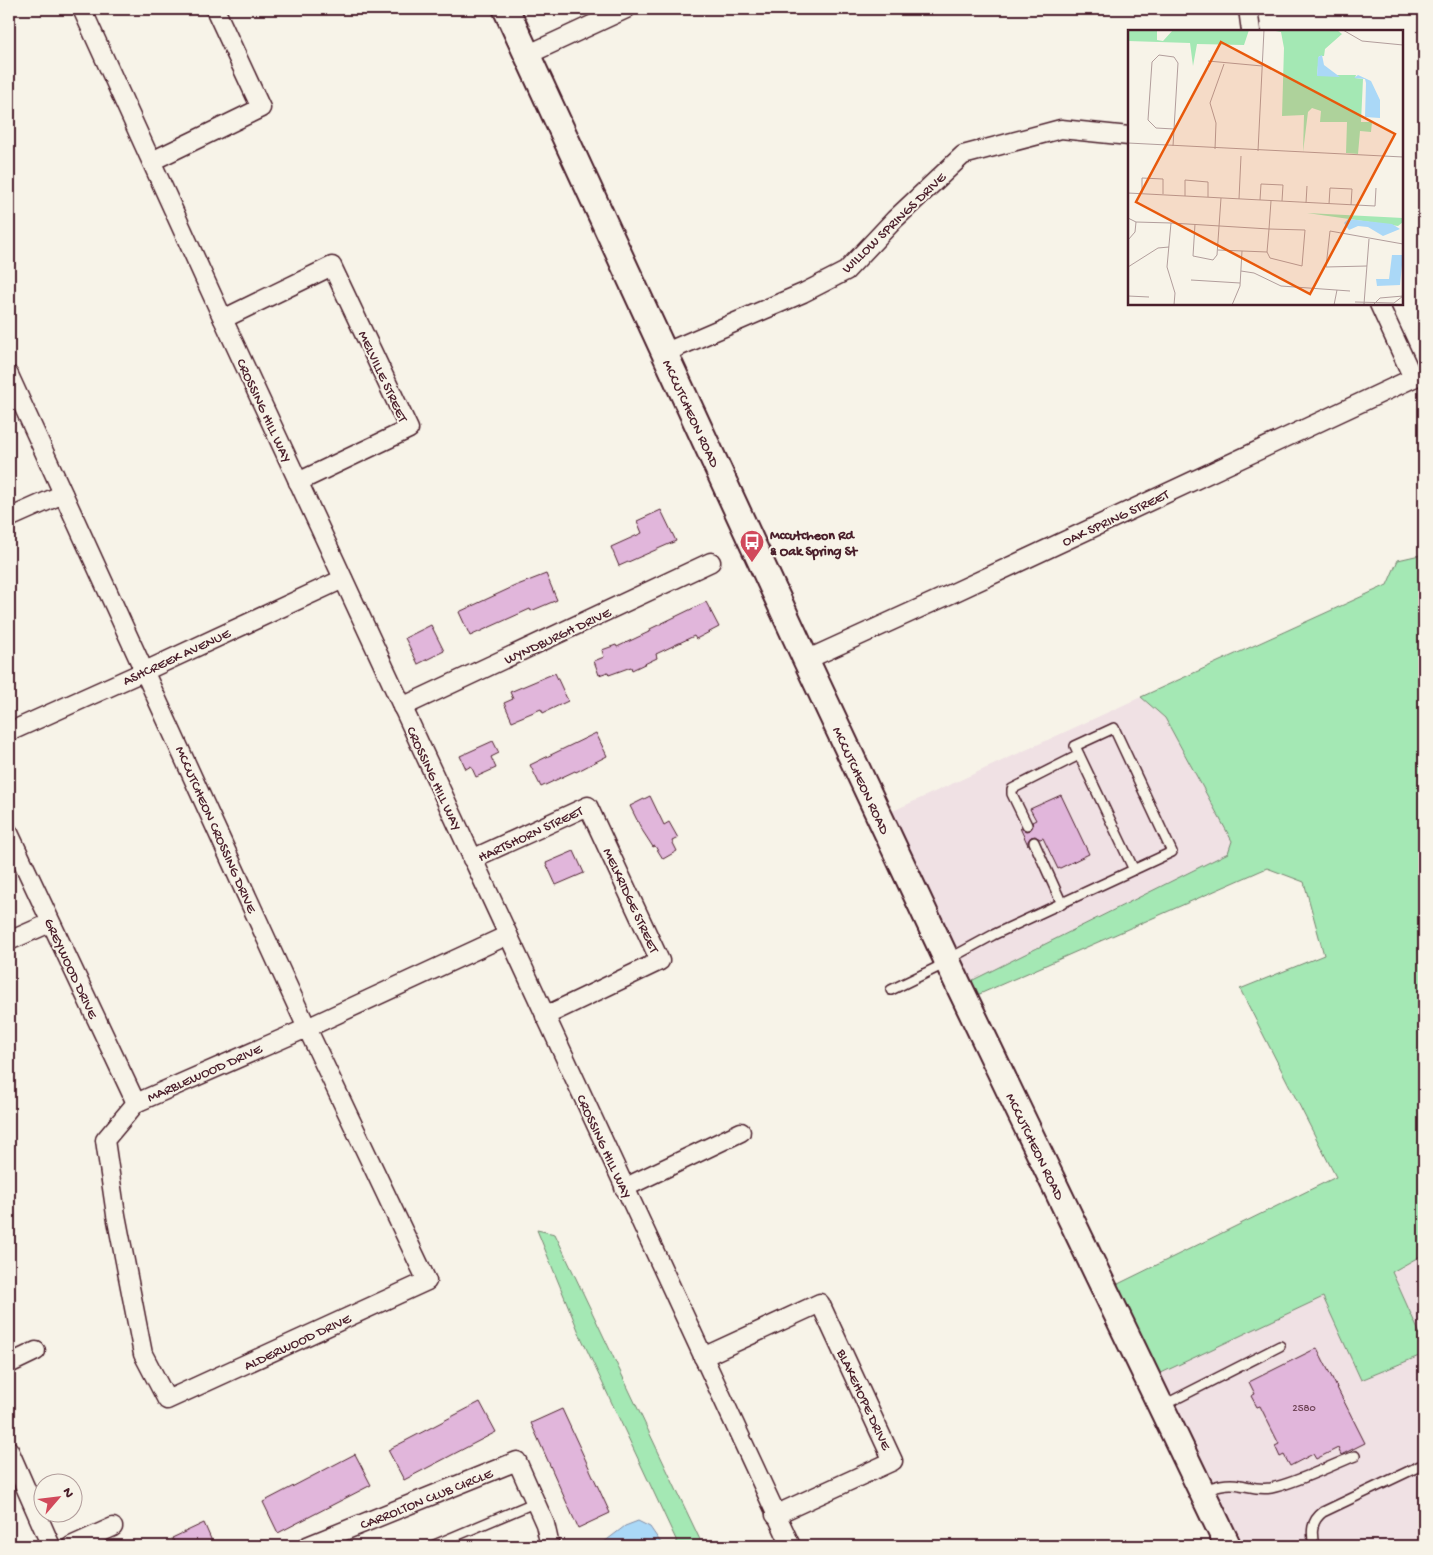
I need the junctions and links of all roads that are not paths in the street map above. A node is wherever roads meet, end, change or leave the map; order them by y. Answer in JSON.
{"nodes":[{"id":1,"x":82,"y":9,"type":"edge"},
{"id":2,"x":215,"y":9,"type":"edge"},
{"id":3,"x":506,"y":9,"type":"edge"},
{"id":4,"x":626,"y":9,"type":"edge"},
{"id":5,"x":1248,"y":9,"type":"edge"},
{"id":6,"x":1251,"y":30,"type":"edge"},
{"id":7,"x":527,"y":55,"type":"junction"},
{"id":8,"x":1128,"y":136,"type":"edge"},
{"id":9,"x":152,"y":161,"type":"junction"},
{"id":10,"x":1380,"y":305,"type":"edge"},
{"id":11,"x":223,"y":319,"type":"junction"},
{"id":12,"x":664,"y":353,"type":"junction"},
{"id":13,"x":9,"y":375,"type":"edge"},
{"id":14,"x":1418,"y":375,"type":"edge"},
{"id":15,"x":298,"y":482,"type":"junction"},
{"id":16,"x":63,"y":494,"type":"junction"},
{"id":17,"x":9,"y":518,"type":"edge"},
{"id":18,"x":711,"y":562,"type":"dead end"},
{"id":19,"x":343,"y":578,"type":"junction"},
{"id":20,"x":806,"y":660,"type":"junction"},
{"id":21,"x":145,"y":671,"type":"junction"},
{"id":22,"x":402,"y":707,"type":"junction"},
{"id":23,"x":9,"y":732,"type":"edge"},
{"id":24,"x":1079,"y":755,"type":"junction"},
{"id":25,"x":588,"y":806,"type":"joint"},
{"id":26,"x":1027,"y":824,"type":"dead end"},
{"id":27,"x":9,"y":833,"type":"edge"},
{"id":28,"x":1034,"y":842,"type":"dead end"},
{"id":29,"x":472,"y":859,"type":"junction"},
{"id":30,"x":1134,"y":870,"type":"junction"},
{"id":31,"x":1062,"y":904,"type":"junction"},
{"id":32,"x":50,"y":922,"type":"junction"},
{"id":33,"x":508,"y":935,"type":"junction"},
{"id":34,"x":9,"y":941,"type":"edge"},
{"id":35,"x":947,"y":960,"type":"junction"},
{"id":36,"x":891,"y":990,"type":"dead end"},
{"id":37,"x":545,"y":1016,"type":"junction"},
{"id":38,"x":307,"y":1028,"type":"junction"},
{"id":39,"x":136,"y":1103,"type":"junction"},
{"id":40,"x":741,"y":1132,"type":"dead end"},
{"id":41,"x":624,"y":1188,"type":"junction"},
{"id":42,"x":427,"y":1281,"type":"joint"},
{"id":43,"x":1280,"y":1346,"type":"dead end"},
{"id":44,"x":36,"y":1351,"type":"dead end"},
{"id":45,"x":703,"y":1357,"type":"junction"},
{"id":46,"x":9,"y":1364,"type":"edge"},
{"id":47,"x":167,"y":1400,"type":"joint"},
{"id":48,"x":1162,"y":1406,"type":"junction"},
{"id":49,"x":9,"y":1450,"type":"edge"},
{"id":50,"x":1355,"y":1456,"type":"dead end"},
{"id":51,"x":1424,"y":1464,"type":"edge"},
{"id":52,"x":1202,"y":1491,"type":"junction"},
{"id":53,"x":536,"y":1502,"type":"junction"},
{"id":54,"x":775,"y":1515,"type":"junction"},
{"id":55,"x":113,"y":1527,"type":"dead end"},
{"id":56,"x":51,"y":1546,"type":"edge"},
{"id":57,"x":72,"y":1546,"type":"edge"},
{"id":58,"x":307,"y":1546,"type":"edge"},
{"id":59,"x":432,"y":1546,"type":"edge"},
{"id":60,"x":550,"y":1546,"type":"edge"},
{"id":61,"x":791,"y":1546,"type":"edge"},
{"id":62,"x":1228,"y":1546,"type":"edge"},
{"id":63,"x":1314,"y":1546,"type":"edge"}],
"edges":[{"from":1,"to":9,"type":"street","name":"CROSSING HILL WAY"},
{"from":2,"to":9,"type":"street"},
{"from":3,"to":7,"type":"main road","name":"MCCUTCHEON ROAD"},
{"from":4,"to":7,"type":"street"},
{"from":5,"to":6,"type":"street"},
{"from":7,"to":12,"type":"main road","name":"MCCUTCHEON ROAD"},
{"from":8,"to":12,"type":"street","name":"WILLOW SPRINGS DRIVE"},
{"from":9,"to":11,"type":"street","name":"CROSSING HILL WAY"},
{"from":10,"to":14,"type":"street"},
{"from":11,"to":15,"type":"street","name":"CROSSING HILL WAY"},
{"from":11,"to":15,"type":"street","name":"MELVILLE STREET"},
{"from":12,"to":20,"type":"main road","name":"MCCUTCHEON ROAD"},
{"from":13,"to":16,"type":"street","name":"MCCUTCHEON CROSSING DRIVE"},
{"from":14,"to":20,"type":"street","name":"OAK SPRING STREET"},
{"from":15,"to":19,"type":"street","name":"CROSSING HILL WAY"},
{"from":16,"to":17,"type":"street"},
{"from":16,"to":21,"type":"street","name":"MCCUTCHEON CROSSING DRIVE"},
{"from":18,"to":22,"type":"street","name":"WYNDBURGH DRIVE"},
{"from":19,"to":21,"type":"street","name":"ASHCREEK AVENUE"},
{"from":19,"to":22,"type":"street","name":"CROSSING HILL WAY"},
{"from":20,"to":35,"type":"main road","name":"MCCUTCHEON ROAD"},
{"from":21,"to":23,"type":"street","name":"ASHCREEK AVENUE"},
{"from":21,"to":38,"type":"street","name":"MCCUTCHEON CROSSING DRIVE"},
{"from":22,"to":29,"type":"street","name":"CROSSING HILL WAY"},
{"from":24,"to":26,"type":"lane"},
{"from":24,"to":30,"type":"lane"},
{"from":24,"to":30,"type":"lane"},
{"from":25,"to":29,"type":"street","name":"HARTSHORN STREET"},
{"from":25,"to":37,"type":"street","name":"MELKRIDGE STREET"},
{"from":27,"to":32,"type":"street","name":"GREYWOOD DRIVE"},
{"from":28,"to":31,"type":"lane"},
{"from":29,"to":33,"type":"street","name":"CROSSING HILL WAY"},
{"from":30,"to":31,"type":"lane"},
{"from":31,"to":35,"type":"lane"},
{"from":32,"to":34,"type":"street"},
{"from":32,"to":39,"type":"street","name":"GREYWOOD DRIVE"},
{"from":33,"to":37,"type":"street","name":"CROSSING HILL WAY"},
{"from":33,"to":38,"type":"street","name":"MARBLEWOOD DRIVE"},
{"from":35,"to":36,"type":"lane"},
{"from":35,"to":48,"type":"main road","name":"MCCUTCHEON ROAD"},
{"from":37,"to":41,"type":"street","name":"CROSSING HILL WAY"},
{"from":38,"to":39,"type":"street","name":"MARBLEWOOD DRIVE"},
{"from":38,"to":42,"type":"street","name":"MCCUTCHEON CROSSING DRIVE"},
{"from":39,"to":47,"type":"street","name":"MARBLEWOOD DRIVE"},
{"from":40,"to":41,"type":"street"},
{"from":41,"to":45,"type":"street","name":"CROSSING HILL WAY"},
{"from":42,"to":47,"type":"street","name":"ALDERWOOD DRIVE"},
{"from":43,"to":48,"type":"lane"},
{"from":44,"to":46,"type":"street"},
{"from":45,"to":54,"type":"street","name":"CROSSING HILL WAY"},
{"from":45,"to":54,"type":"street","name":"BLAKEHOPE DRIVE"},
{"from":48,"to":52,"type":"main road","name":"MCCUTCHEON ROAD"},
{"from":49,"to":56,"type":"street"},
{"from":50,"to":52,"type":"lane"},
{"from":51,"to":63,"type":"lane"},
{"from":52,"to":62,"type":"main road","name":"MCCUTCHEON ROAD"},
{"from":53,"to":58,"type":"street","name":"CARROLTON CLUB CIRCLE"},
{"from":53,"to":59,"type":"lane"},
{"from":53,"to":60,"type":"street"},
{"from":54,"to":61,"type":"street","name":"CROSSING HILL WAY"},
{"from":55,"to":57,"type":"street"}]}
